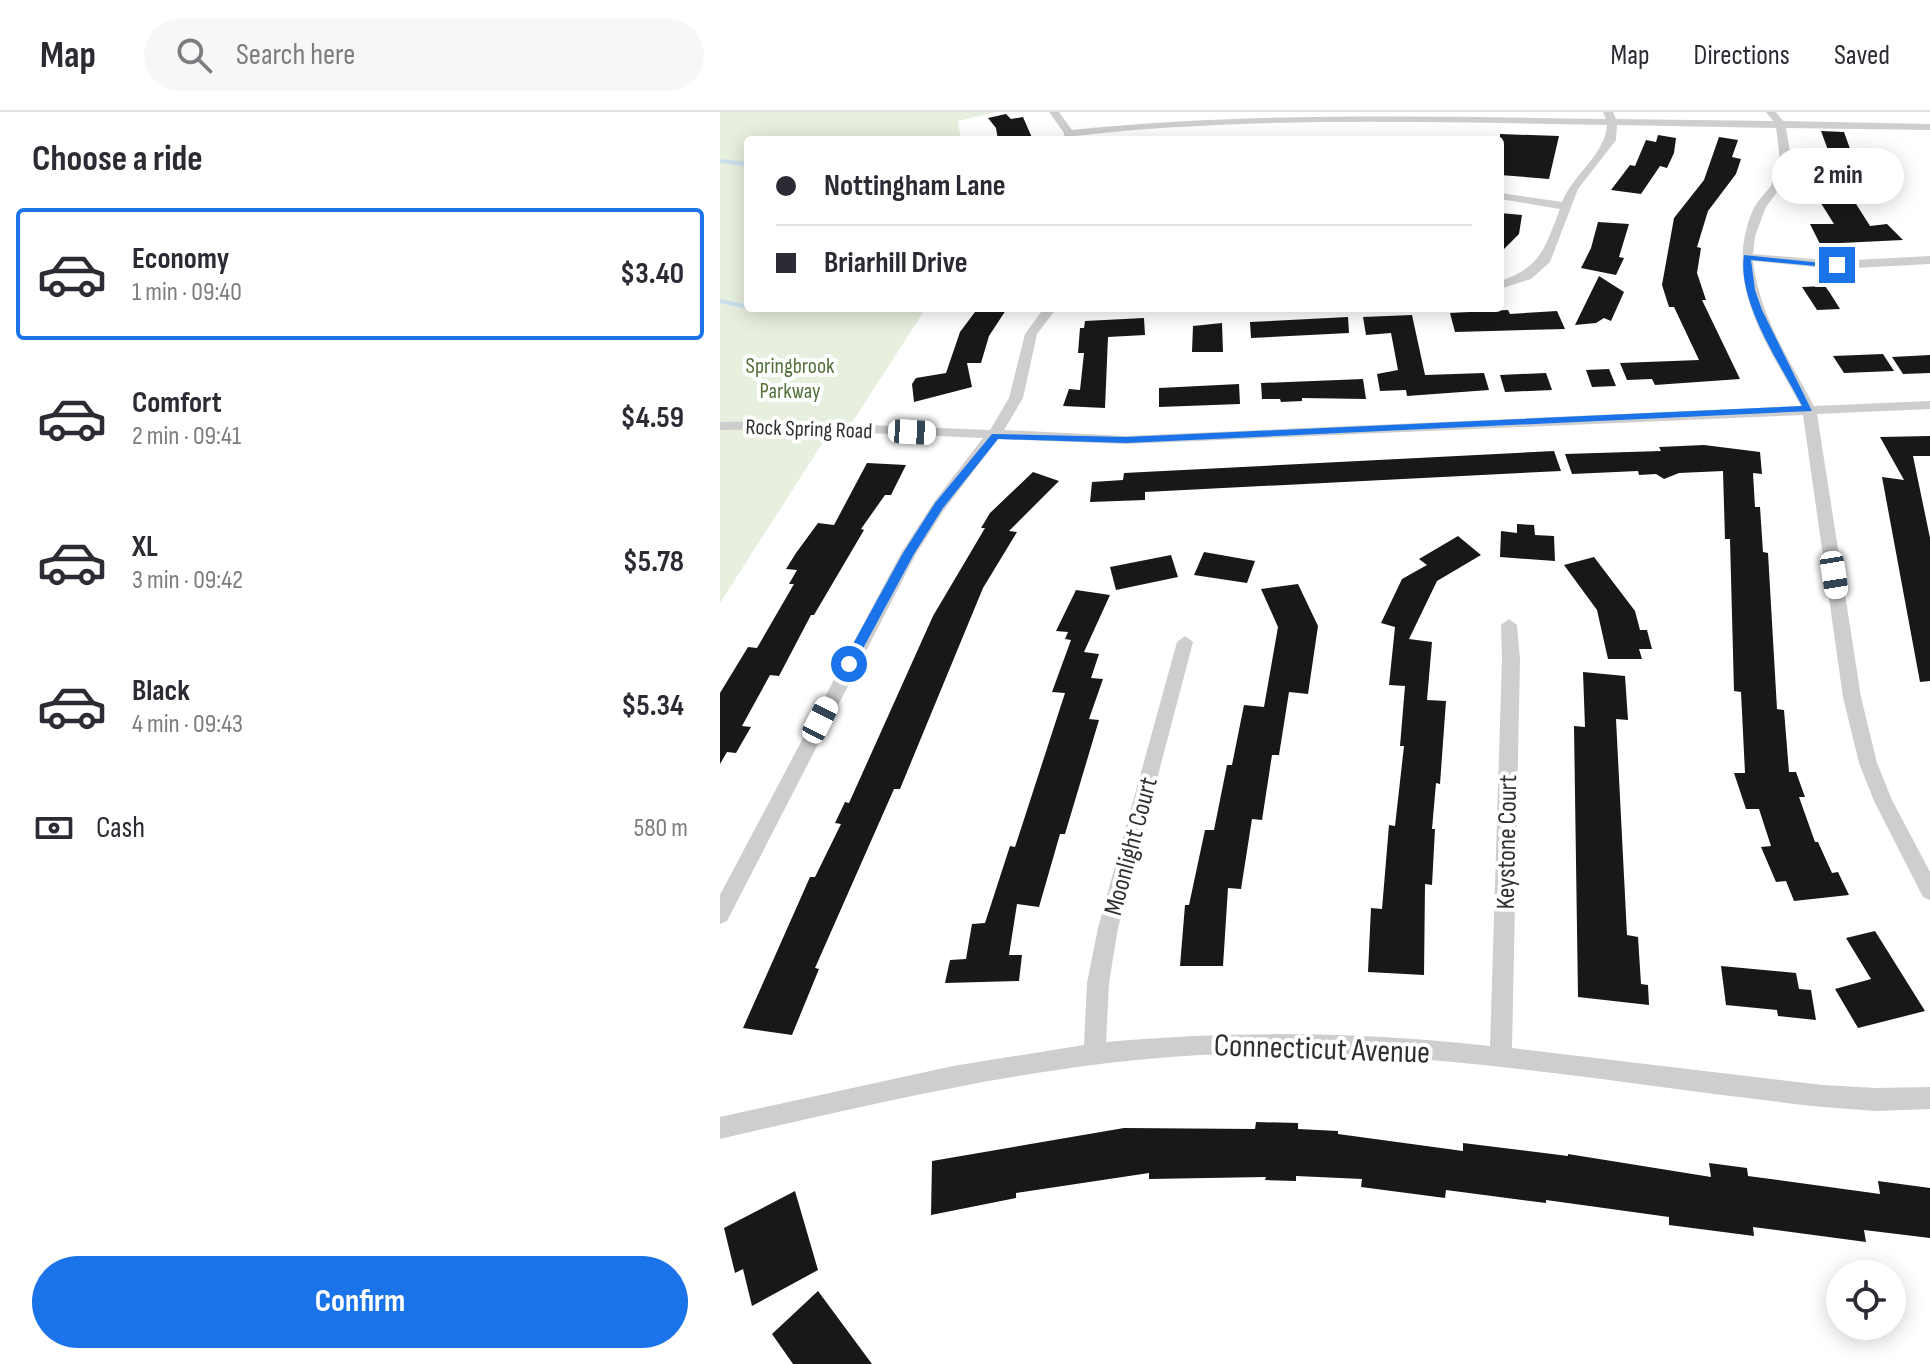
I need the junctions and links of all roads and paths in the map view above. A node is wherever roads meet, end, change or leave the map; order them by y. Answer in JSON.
{"nodes":[{"id":1,"x":1054,"y":112,"type":"edge"},
{"id":2,"x":1771,"y":112,"type":"edge"},
{"id":3,"x":1610,"y":117,"type":"edge"},
{"id":4,"x":1781,"y":126,"type":"junction"},
{"id":5,"x":1930,"y":127,"type":"edge"},
{"id":6,"x":1068,"y":136,"type":"edge"},
{"id":7,"x":1074,"y":136,"type":"edge"},
{"id":8,"x":1504,"y":197,"type":"edge"},
{"id":9,"x":1564,"y":206,"type":"junction"},
{"id":10,"x":1747,"y":257,"type":"junction"},
{"id":11,"x":1930,"y":260,"type":"edge"},
{"id":12,"x":1504,"y":284,"type":"edge"},
{"id":13,"x":1048,"y":312,"type":"edge"},
{"id":14,"x":1930,"y":405,"type":"edge"},
{"id":15,"x":1809,"y":409,"type":"junction"},
{"id":16,"x":720,"y":426,"type":"edge"},
{"id":17,"x":995,"y":436,"type":"junction"},
{"id":18,"x":1509,"y":625,"type":"dead end"},
{"id":19,"x":1185,"y":642,"type":"dead end"},
{"id":20,"x":1930,"y":891,"type":"edge"},
{"id":21,"x":720,"y":915,"type":"edge"},
{"id":22,"x":1095,"y":1052,"type":"junction"},
{"id":23,"x":1501,"y":1058,"type":"junction"},
{"id":24,"x":1930,"y":1098,"type":"edge"},
{"id":25,"x":720,"y":1128,"type":"edge"}],
"edges":[{"from":1,"to":6,"type":"street"},
{"from":2,"to":4,"type":"street"},
{"from":3,"to":4,"type":"street"},
{"from":3,"to":7,"type":"street"},
{"from":3,"to":9,"type":"street"},
{"from":4,"to":5,"type":"street"},
{"from":4,"to":10,"type":"street"},
{"from":8,"to":9,"type":"street"},
{"from":9,"to":12,"type":"street"},
{"from":10,"to":11,"type":"street"},
{"from":10,"to":15,"type":"street"},
{"from":13,"to":17,"type":"street"},
{"from":14,"to":15,"type":"street","name":"Rock Spring Road"},
{"from":15,"to":17,"type":"street","name":"Rock Spring Road"},
{"from":15,"to":20,"type":"street"},
{"from":16,"to":17,"type":"street","name":"Rock Spring Road"},
{"from":17,"to":21,"type":"street"},
{"from":18,"to":23,"type":"street","name":"Keystone Court"},
{"from":19,"to":22,"type":"street","name":"Moonlight Court"},
{"from":22,"to":23,"type":"street","name":"Connecticut Avenue"},
{"from":22,"to":25,"type":"street","name":"Connecticut Avenue"},
{"from":23,"to":24,"type":"street","name":"Connecticut Avenue"}]}
